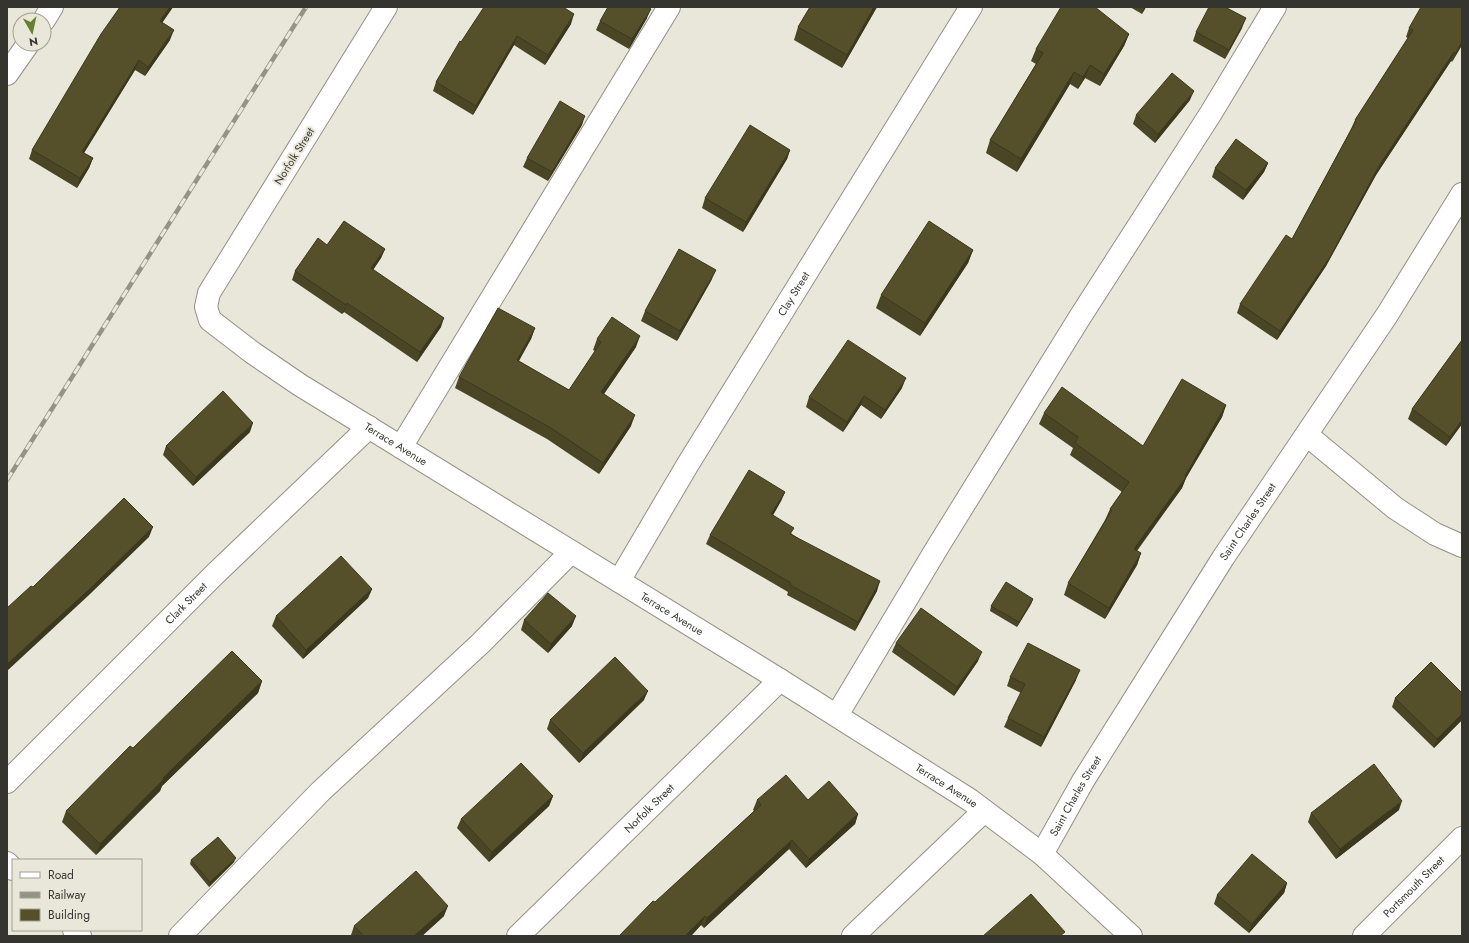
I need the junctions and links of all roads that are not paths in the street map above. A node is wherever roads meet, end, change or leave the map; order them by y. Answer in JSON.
{"nodes":[{"id":1,"x":386,"y":7,"type":"edge"},
{"id":2,"x":669,"y":7,"type":"edge"},
{"id":3,"x":971,"y":7,"type":"edge"},
{"id":4,"x":1275,"y":7,"type":"edge"},
{"id":5,"x":22,"y":52,"type":"edge"},
{"id":6,"x":7,"y":74,"type":"edge"},
{"id":7,"x":1462,"y":194,"type":"edge"},
{"id":8,"x":206,"y":306,"type":"joint"},
{"id":9,"x":369,"y":427,"type":"junction"},
{"id":10,"x":1307,"y":435,"type":"junction"},
{"id":11,"x":401,"y":447,"type":"junction"},
{"id":12,"x":1462,"y":546,"type":"edge"},
{"id":13,"x":571,"y":552,"type":"junction"},
{"id":14,"x":619,"y":581,"type":"junction"},
{"id":15,"x":780,"y":680,"type":"junction"},
{"id":16,"x":836,"y":715,"type":"junction"},
{"id":17,"x":7,"y":782,"type":"edge"},
{"id":18,"x":984,"y":811,"type":"junction"},
{"id":19,"x":1462,"y":838,"type":"edge"},
{"id":20,"x":1042,"y":854,"type":"junction"},
{"id":21,"x":180,"y":936,"type":"edge"},
{"id":22,"x":518,"y":936,"type":"edge"},
{"id":23,"x":853,"y":936,"type":"edge"},
{"id":24,"x":1131,"y":936,"type":"edge"},
{"id":25,"x":1364,"y":936,"type":"edge"}],
"edges":[{"from":1,"to":8,"type":"street","name":"Norfolk Street"},
{"from":2,"to":11,"type":"street"},
{"from":3,"to":14,"type":"street","name":"Clay Street"},
{"from":4,"to":16,"type":"street"},
{"from":5,"to":6,"type":"street"},
{"from":7,"to":10,"type":"street","name":"Saint Charles Street"},
{"from":8,"to":9,"type":"street","name":"Terrace Avenue"},
{"from":9,"to":11,"type":"street","name":"Terrace Avenue"},
{"from":9,"to":17,"type":"street","name":"Clark Street"},
{"from":10,"to":12,"type":"street"},
{"from":10,"to":20,"type":"street","name":"Saint Charles Street"},
{"from":11,"to":13,"type":"street","name":"Terrace Avenue"},
{"from":13,"to":14,"type":"street","name":"Terrace Avenue"},
{"from":13,"to":21,"type":"street"},
{"from":14,"to":15,"type":"street","name":"Terrace Avenue"},
{"from":15,"to":16,"type":"street","name":"Terrace Avenue"},
{"from":15,"to":22,"type":"street","name":"Norfolk Street"},
{"from":16,"to":18,"type":"street","name":"Terrace Avenue"},
{"from":18,"to":20,"type":"street","name":"Terrace Avenue"},
{"from":18,"to":23,"type":"street"},
{"from":19,"to":25,"type":"street","name":"Portsmouth Street"},
{"from":20,"to":24,"type":"street","name":"Terrace Avenue"}]}
